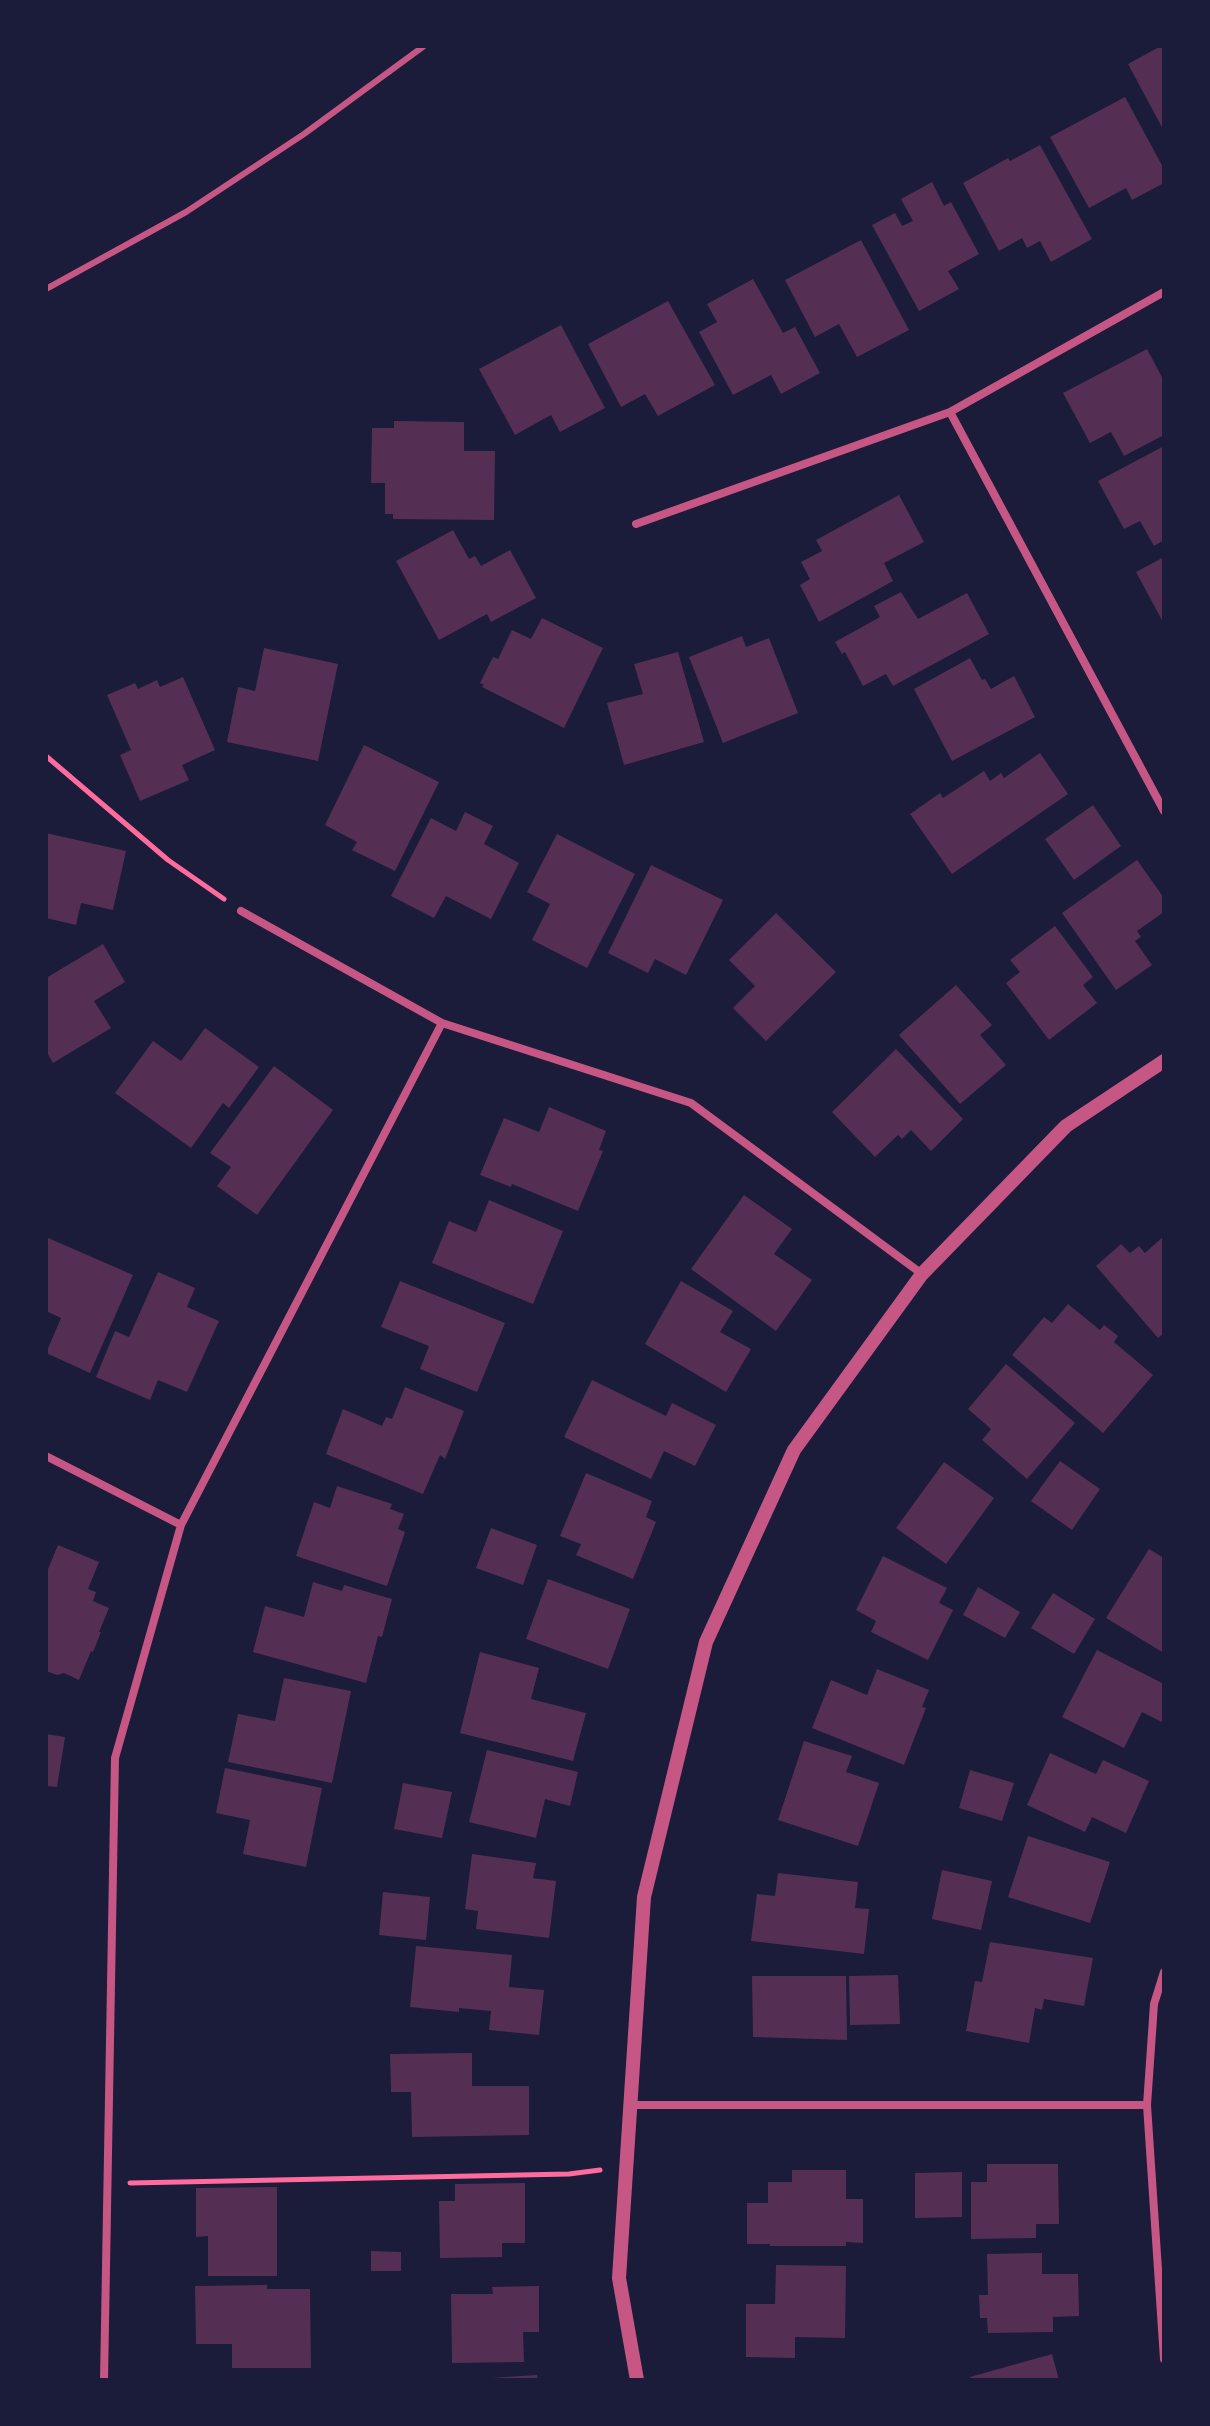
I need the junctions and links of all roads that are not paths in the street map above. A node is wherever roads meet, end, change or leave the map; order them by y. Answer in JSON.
{"nodes":[{"id":1,"x":424,"y":46,"type":"edge"},
{"id":2,"x":46,"y":289,"type":"edge"},
{"id":3,"x":1164,"y":292,"type":"edge"},
{"id":4,"x":950,"y":412,"type":"junction"},
{"id":5,"x":636,"y":524,"type":"dead end"},
{"id":6,"x":1164,"y":811,"type":"edge"},
{"id":7,"x":241,"y":911,"type":"road end"},
{"id":8,"x":442,"y":1023,"type":"junction"},
{"id":9,"x":1164,"y":1061,"type":"edge"},
{"id":10,"x":922,"y":1274,"type":"junction"},
{"id":11,"x":46,"y":1456,"type":"edge"},
{"id":12,"x":181,"y":1525,"type":"junction"},
{"id":13,"x":1164,"y":1972,"type":"edge"},
{"id":14,"x":629,"y":2105,"type":"junction"},
{"id":15,"x":1147,"y":2105,"type":"junction"},
{"id":16,"x":1164,"y":2359,"type":"edge"},
{"id":17,"x":104,"y":2380,"type":"edge"},
{"id":18,"x":637,"y":2380,"type":"edge"}],
"edges":[{"from":1,"to":2,"type":"lane"},
{"from":3,"to":4,"type":"street"},
{"from":4,"to":5,"type":"street"},
{"from":4,"to":6,"type":"street"},
{"from":7,"to":8,"type":"street"},
{"from":8,"to":10,"type":"street"},
{"from":8,"to":12,"type":"street"},
{"from":9,"to":10,"type":"street"},
{"from":10,"to":14,"type":"street"},
{"from":11,"to":12,"type":"street"},
{"from":12,"to":17,"type":"street"},
{"from":13,"to":15,"type":"street"},
{"from":14,"to":15,"type":"street"},
{"from":14,"to":18,"type":"street"},
{"from":15,"to":16,"type":"street"}]}
